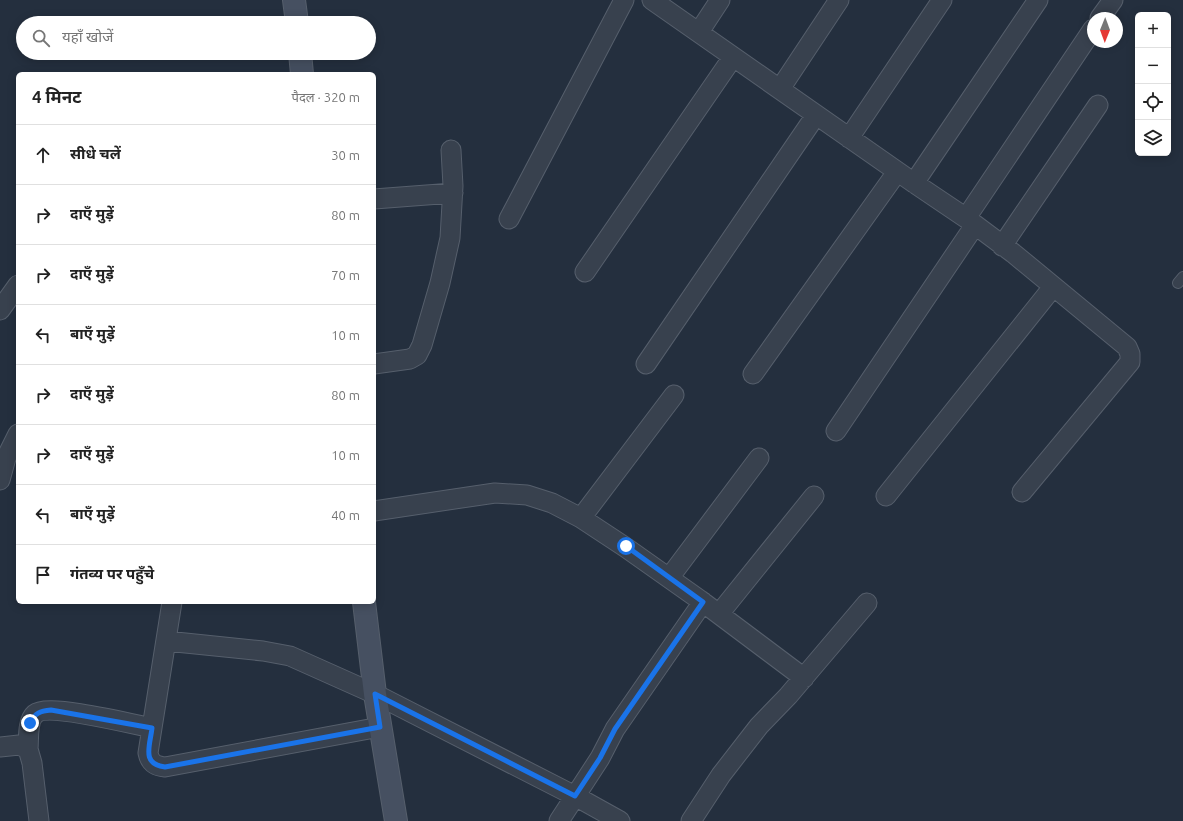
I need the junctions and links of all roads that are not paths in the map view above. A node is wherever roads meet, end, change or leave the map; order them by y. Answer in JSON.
{"nodes":[{"id":1,"x":294,"y":0,"type":"edge"},
{"id":2,"x":624,"y":0,"type":"edge"},
{"id":3,"x":652,"y":0,"type":"edge"},
{"id":4,"x":720,"y":0,"type":"edge"},
{"id":5,"x":839,"y":0,"type":"edge"},
{"id":6,"x":942,"y":0,"type":"edge"},
{"id":7,"x":1038,"y":0,"type":"edge"},
{"id":8,"x":1113,"y":0,"type":"edge"},
{"id":9,"x":1104,"y":12,"type":"edge"},
{"id":10,"x":296,"y":16,"type":"edge"},
{"id":11,"x":698,"y":32,"type":"junction"},
{"id":12,"x":1087,"y":38,"type":"edge"},
{"id":13,"x":733,"y":57,"type":"junction"},
{"id":14,"x":301,"y":60,"type":"edge"},
{"id":15,"x":302,"y":72,"type":"edge"},
{"id":16,"x":780,"y":89,"type":"junction"},
{"id":17,"x":1098,"y":105,"type":"dead end"},
{"id":18,"x":816,"y":115,"type":"junction"},
{"id":19,"x":849,"y":138,"type":"junction"},
{"id":20,"x":450,"y":150,"type":"dead end"},
{"id":21,"x":897,"y":172,"type":"junction"},
{"id":22,"x":914,"y":183,"type":"junction"},
{"id":23,"x":453,"y":193,"type":"junction"},
{"id":24,"x":376,"y":199,"type":"edge"},
{"id":25,"x":509,"y":219,"type":"dead end"},
{"id":26,"x":971,"y":221,"type":"junction"},
{"id":27,"x":1002,"y":246,"type":"junction"},
{"id":28,"x":585,"y":272,"type":"dead end"},
{"id":29,"x":1053,"y":287,"type":"junction"},
{"id":30,"x":16,"y":288,"type":"edge"},
{"id":31,"x":0,"y":310,"type":"edge"},
{"id":32,"x":376,"y":364,"type":"edge"},
{"id":33,"x":646,"y":364,"type":"dead end"},
{"id":34,"x":753,"y":374,"type":"dead end"},
{"id":35,"x":674,"y":395,"type":"dead end"},
{"id":36,"x":836,"y":431,"type":"dead end"},
{"id":37,"x":16,"y":438,"type":"edge"},
{"id":38,"x":759,"y":458,"type":"dead end"},
{"id":39,"x":0,"y":480,"type":"edge"},
{"id":40,"x":1022,"y":492,"type":"dead end"},
{"id":41,"x":814,"y":496,"type":"dead end"},
{"id":42,"x":886,"y":496,"type":"dead end"},
{"id":43,"x":376,"y":510,"type":"edge"},
{"id":44,"x":581,"y":518,"type":"junction"},
{"id":45,"x":669,"y":578,"type":"junction"},
{"id":46,"x":703,"y":602,"type":"junction"},
{"id":47,"x":867,"y":603,"type":"dead end"},
{"id":48,"x":172,"y":604,"type":"edge"},
{"id":49,"x":364,"y":604,"type":"edge"},
{"id":50,"x":719,"y":614,"type":"junction"},
{"id":51,"x":166,"y":641,"type":"junction"},
{"id":52,"x":804,"y":678,"type":"junction"},
{"id":53,"x":375,"y":694,"type":"junction"},
{"id":54,"x":380,"y":727,"type":"junction"},
{"id":55,"x":152,"y":728,"type":"junction"},
{"id":56,"x":0,"y":747,"type":"edge"},
{"id":57,"x":28,"y":749,"type":"junction"},
{"id":58,"x":575,"y":796,"type":"junction"},
{"id":59,"x":39,"y":821,"type":"edge"},
{"id":60,"x":396,"y":821,"type":"edge"},
{"id":61,"x":559,"y":821,"type":"edge"},
{"id":62,"x":620,"y":821,"type":"edge"},
{"id":63,"x":691,"y":821,"type":"edge"}],
"edges":[{"from":1,"to":10,"type":"street"},
{"from":2,"to":25,"type":"street"},
{"from":3,"to":11,"type":"street"},
{"from":4,"to":11,"type":"street"},
{"from":5,"to":16,"type":"street"},
{"from":6,"to":19,"type":"street"},
{"from":7,"to":22,"type":"street"},
{"from":8,"to":9,"type":"street"},
{"from":11,"to":13,"type":"street"},
{"from":12,"to":26,"type":"street"},
{"from":13,"to":16,"type":"street"},
{"from":13,"to":28,"type":"street"},
{"from":14,"to":15,"type":"street"},
{"from":16,"to":18,"type":"street"},
{"from":17,"to":27,"type":"street"},
{"from":18,"to":19,"type":"street"},
{"from":18,"to":33,"type":"street"},
{"from":19,"to":21,"type":"street"},
{"from":20,"to":23,"type":"street"},
{"from":21,"to":22,"type":"street"},
{"from":21,"to":34,"type":"street"},
{"from":22,"to":26,"type":"street"},
{"from":23,"to":24,"type":"street"},
{"from":23,"to":32,"type":"street"},
{"from":26,"to":27,"type":"street"},
{"from":26,"to":36,"type":"street"},
{"from":27,"to":29,"type":"street"},
{"from":29,"to":40,"type":"street"},
{"from":29,"to":42,"type":"street"},
{"from":30,"to":31,"type":"street"},
{"from":35,"to":44,"type":"street"},
{"from":37,"to":39,"type":"street"},
{"from":38,"to":45,"type":"street"},
{"from":41,"to":50,"type":"street"},
{"from":43,"to":44,"type":"street"},
{"from":44,"to":45,"type":"street"},
{"from":45,"to":46,"type":"street"},
{"from":46,"to":50,"type":"street"},
{"from":46,"to":58,"type":"street"},
{"from":47,"to":52,"type":"street"},
{"from":48,"to":51,"type":"street"},
{"from":49,"to":53,"type":"street"},
{"from":50,"to":52,"type":"street"},
{"from":51,"to":53,"type":"street"},
{"from":51,"to":55,"type":"street"},
{"from":52,"to":63,"type":"street"},
{"from":53,"to":54,"type":"street"},
{"from":53,"to":58,"type":"street"},
{"from":54,"to":55,"type":"street"},
{"from":54,"to":60,"type":"street"},
{"from":55,"to":57,"type":"street"},
{"from":56,"to":57,"type":"street"},
{"from":57,"to":59,"type":"street"},
{"from":58,"to":61,"type":"street"},
{"from":58,"to":62,"type":"street"}]}
